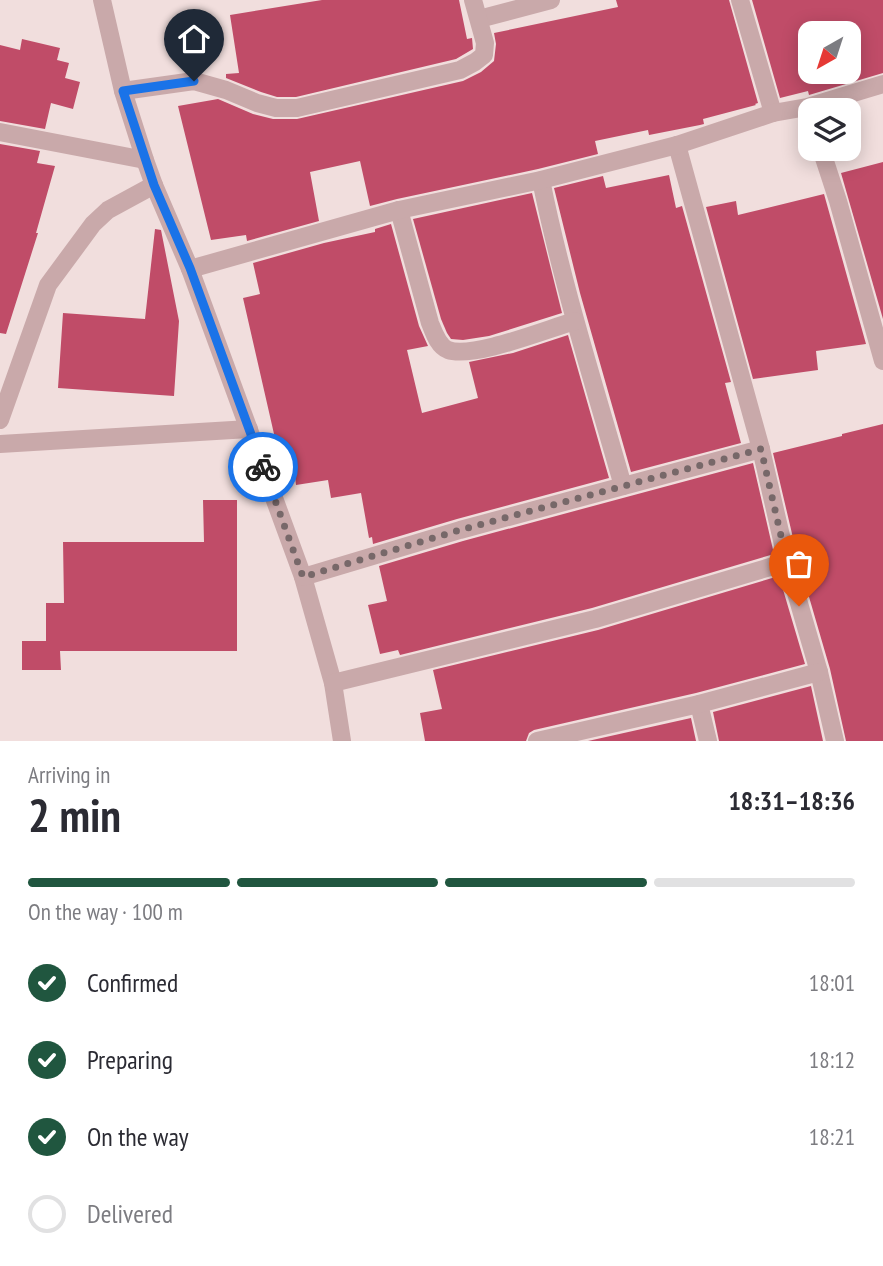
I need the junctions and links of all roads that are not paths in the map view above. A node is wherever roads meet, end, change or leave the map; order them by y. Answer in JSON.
{"nodes":[{"id":1,"x":102,"y":0,"type":"edge"},
{"id":2,"x":474,"y":0,"type":"edge"},
{"id":3,"x":551,"y":0,"type":"edge"},
{"id":4,"x":740,"y":0,"type":"edge"},
{"id":5,"x":479,"y":19,"type":"junction"},
{"id":6,"x":883,"y":83,"type":"edge"},
{"id":7,"x":123,"y":91,"type":"junction"},
{"id":8,"x":843,"y":98,"type":"edge"},
{"id":9,"x":798,"y":112,"type":"edge"},
{"id":10,"x":773,"y":113,"type":"junction"},
{"id":11,"x":0,"y":132,"type":"edge"},
{"id":12,"x":677,"y":145,"type":"junction"},
{"id":13,"x":145,"y":160,"type":"junction"},
{"id":14,"x":825,"y":161,"type":"edge"},
{"id":15,"x":541,"y":180,"type":"junction"},
{"id":16,"x":154,"y":185,"type":"junction"},
{"id":17,"x":399,"y":210,"type":"junction"},
{"id":18,"x":190,"y":268,"type":"junction"},
{"id":19,"x":575,"y":321,"type":"junction"},
{"id":20,"x":883,"y":360,"type":"edge"},
{"id":21,"x":0,"y":420,"type":"edge"},
{"id":22,"x":249,"y":429,"type":"junction"},
{"id":23,"x":0,"y":444,"type":"edge"},
{"id":24,"x":761,"y":449,"type":"junction"},
{"id":25,"x":623,"y":486,"type":"junction"},
{"id":26,"x":787,"y":562,"type":"junction"},
{"id":27,"x":303,"y":577,"type":"junction"},
{"id":28,"x":818,"y":672,"type":"junction"},
{"id":29,"x":333,"y":683,"type":"junction"},
{"id":30,"x":699,"y":704,"type":"junction"},
{"id":31,"x":570,"y":737,"type":"edge"},
{"id":32,"x":342,"y":741,"type":"edge"},
{"id":33,"x":537,"y":741,"type":"edge"},
{"id":34,"x":708,"y":741,"type":"edge"},
{"id":35,"x":835,"y":741,"type":"edge"}],
"edges":[{"from":1,"to":7,"type":"street"},
{"from":2,"to":5,"type":"street"},
{"from":3,"to":5,"type":"street"},
{"from":4,"to":10,"type":"street"},
{"from":5,"to":7,"type":"street"},
{"from":6,"to":8,"type":"street"},
{"from":7,"to":13,"type":"street"},
{"from":9,"to":10,"type":"street"},
{"from":10,"to":12,"type":"street"},
{"from":11,"to":13,"type":"street"},
{"from":12,"to":15,"type":"street"},
{"from":12,"to":24,"type":"street"},
{"from":13,"to":16,"type":"street"},
{"from":14,"to":20,"type":"street"},
{"from":15,"to":17,"type":"street"},
{"from":15,"to":19,"type":"street"},
{"from":16,"to":18,"type":"street"},
{"from":16,"to":21,"type":"street"},
{"from":17,"to":18,"type":"street"},
{"from":17,"to":19,"type":"street"},
{"from":18,"to":22,"type":"street"},
{"from":19,"to":25,"type":"street"},
{"from":22,"to":23,"type":"street"},
{"from":22,"to":27,"type":"street"},
{"from":24,"to":25,"type":"street"},
{"from":24,"to":26,"type":"street"},
{"from":25,"to":27,"type":"street"},
{"from":26,"to":28,"type":"street"},
{"from":26,"to":29,"type":"street"},
{"from":27,"to":29,"type":"street"},
{"from":28,"to":30,"type":"street"},
{"from":28,"to":35,"type":"street"},
{"from":29,"to":32,"type":"street"},
{"from":30,"to":31,"type":"street"},
{"from":30,"to":34,"type":"street"},
{"from":31,"to":33,"type":"street"}]}
